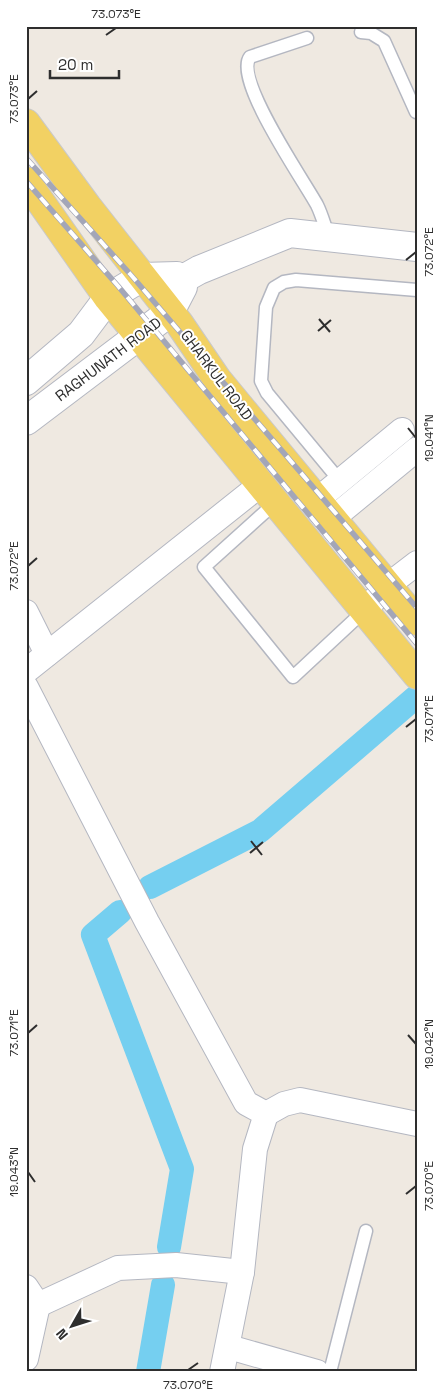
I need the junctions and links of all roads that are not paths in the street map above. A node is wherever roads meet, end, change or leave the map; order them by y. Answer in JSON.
{"nodes":[{"id":1,"x":360,"y":32,"type":"dead end"},
{"id":2,"x":307,"y":38,"type":"dead end"},
{"id":3,"x":414,"y":113,"type":"edge"},
{"id":4,"x":26,"y":123,"type":"edge"},
{"id":5,"x":26,"y":181,"type":"edge"},
{"id":6,"x":330,"y":237,"type":"junction"},
{"id":7,"x":417,"y":247,"type":"edge"},
{"id":8,"x":142,"y":276,"type":"junction"},
{"id":9,"x":182,"y":279,"type":"junction"},
{"id":10,"x":417,"y":290,"type":"edge"},
{"id":11,"x":108,"y":298,"type":"junction"},
{"id":12,"x":170,"y":312,"type":"junction"},
{"id":13,"x":140,"y":334,"type":"junction"},
{"id":14,"x":26,"y":381,"type":"edge"},
{"id":15,"x":26,"y":422,"type":"edge"},
{"id":16,"x":402,"y":430,"type":"dead end"},
{"id":17,"x":417,"y":449,"type":"edge"},
{"id":18,"x":340,"y":480,"type":"junction"},
{"id":19,"x":267,"y":494,"type":"junction"},
{"id":20,"x":325,"y":510,"type":"junction"},
{"id":21,"x":417,"y":563,"type":"edge"},
{"id":22,"x":388,"y":586,"type":"junction"},
{"id":23,"x":364,"y":611,"type":"junction"},
{"id":24,"x":26,"y":612,"type":"edge"},
{"id":25,"x":417,"y":621,"type":"edge"},
{"id":26,"x":48,"y":654,"type":"junction"},
{"id":27,"x":26,"y":671,"type":"edge"},
{"id":28,"x":417,"y":675,"type":"edge"},
{"id":29,"x":26,"y":687,"type":"edge"},
{"id":30,"x":266,"y":1114,"type":"junction"},
{"id":31,"x":417,"y":1124,"type":"edge"},
{"id":32,"x":366,"y":1231,"type":"dead end"},
{"id":33,"x":242,"y":1272,"type":"junction"},
{"id":34,"x":30,"y":1302,"type":"edge"},
{"id":35,"x":229,"y":1347,"type":"junction"},
{"id":36,"x":26,"y":1359,"type":"edge"},
{"id":37,"x":222,"y":1372,"type":"edge"},
{"id":38,"x":317,"y":1372,"type":"edge"},
{"id":39,"x":330,"y":1372,"type":"edge"}],
"edges":[{"from":1,"to":3,"type":"lane"},
{"from":2,"to":6,"type":"lane"},
{"from":4,"to":8,"type":"main road","name":"GHARKUL ROAD"},
{"from":5,"to":11,"type":"main road"},
{"from":6,"to":7,"type":"main road"},
{"from":6,"to":9,"type":"main road"},
{"from":8,"to":9,"type":"main road"},
{"from":8,"to":11,"type":"main road"},
{"from":8,"to":12,"type":"main road","name":"GHARKUL ROAD"},
{"from":9,"to":12,"type":"main road","name":"RAGHUNATH ROAD"},
{"from":10,"to":18,"type":"lane"},
{"from":11,"to":13,"type":"main road"},
{"from":11,"to":14,"type":"main road"},
{"from":12,"to":13,"type":"main road","name":"RAGHUNATH ROAD"},
{"from":12,"to":20,"type":"main road","name":"GHARKUL ROAD"},
{"from":13,"to":15,"type":"main road","name":"RAGHUNATH ROAD"},
{"from":13,"to":19,"type":"main road"},
{"from":16,"to":18,"type":"street"},
{"from":17,"to":20,"type":"street"},
{"from":18,"to":20,"type":"street"},
{"from":19,"to":23,"type":"main road"},
{"from":19,"to":23,"type":"lane"},
{"from":19,"to":26,"type":"street"},
{"from":20,"to":22,"type":"main road","name":"GHARKUL ROAD"},
{"from":21,"to":22,"type":"street"},
{"from":22,"to":23,"type":"street"},
{"from":22,"to":25,"type":"main road","name":"GHARKUL ROAD"},
{"from":23,"to":28,"type":"main road"},
{"from":24,"to":26,"type":"street"},
{"from":26,"to":27,"type":"street"},
{"from":29,"to":30,"type":"street"},
{"from":30,"to":31,"type":"street"},
{"from":30,"to":33,"type":"street"},
{"from":32,"to":39,"type":"lane"},
{"from":33,"to":34,"type":"street"},
{"from":33,"to":35,"type":"street"},
{"from":34,"to":36,"type":"street"},
{"from":35,"to":37,"type":"street"},
{"from":35,"to":38,"type":"street"}]}
